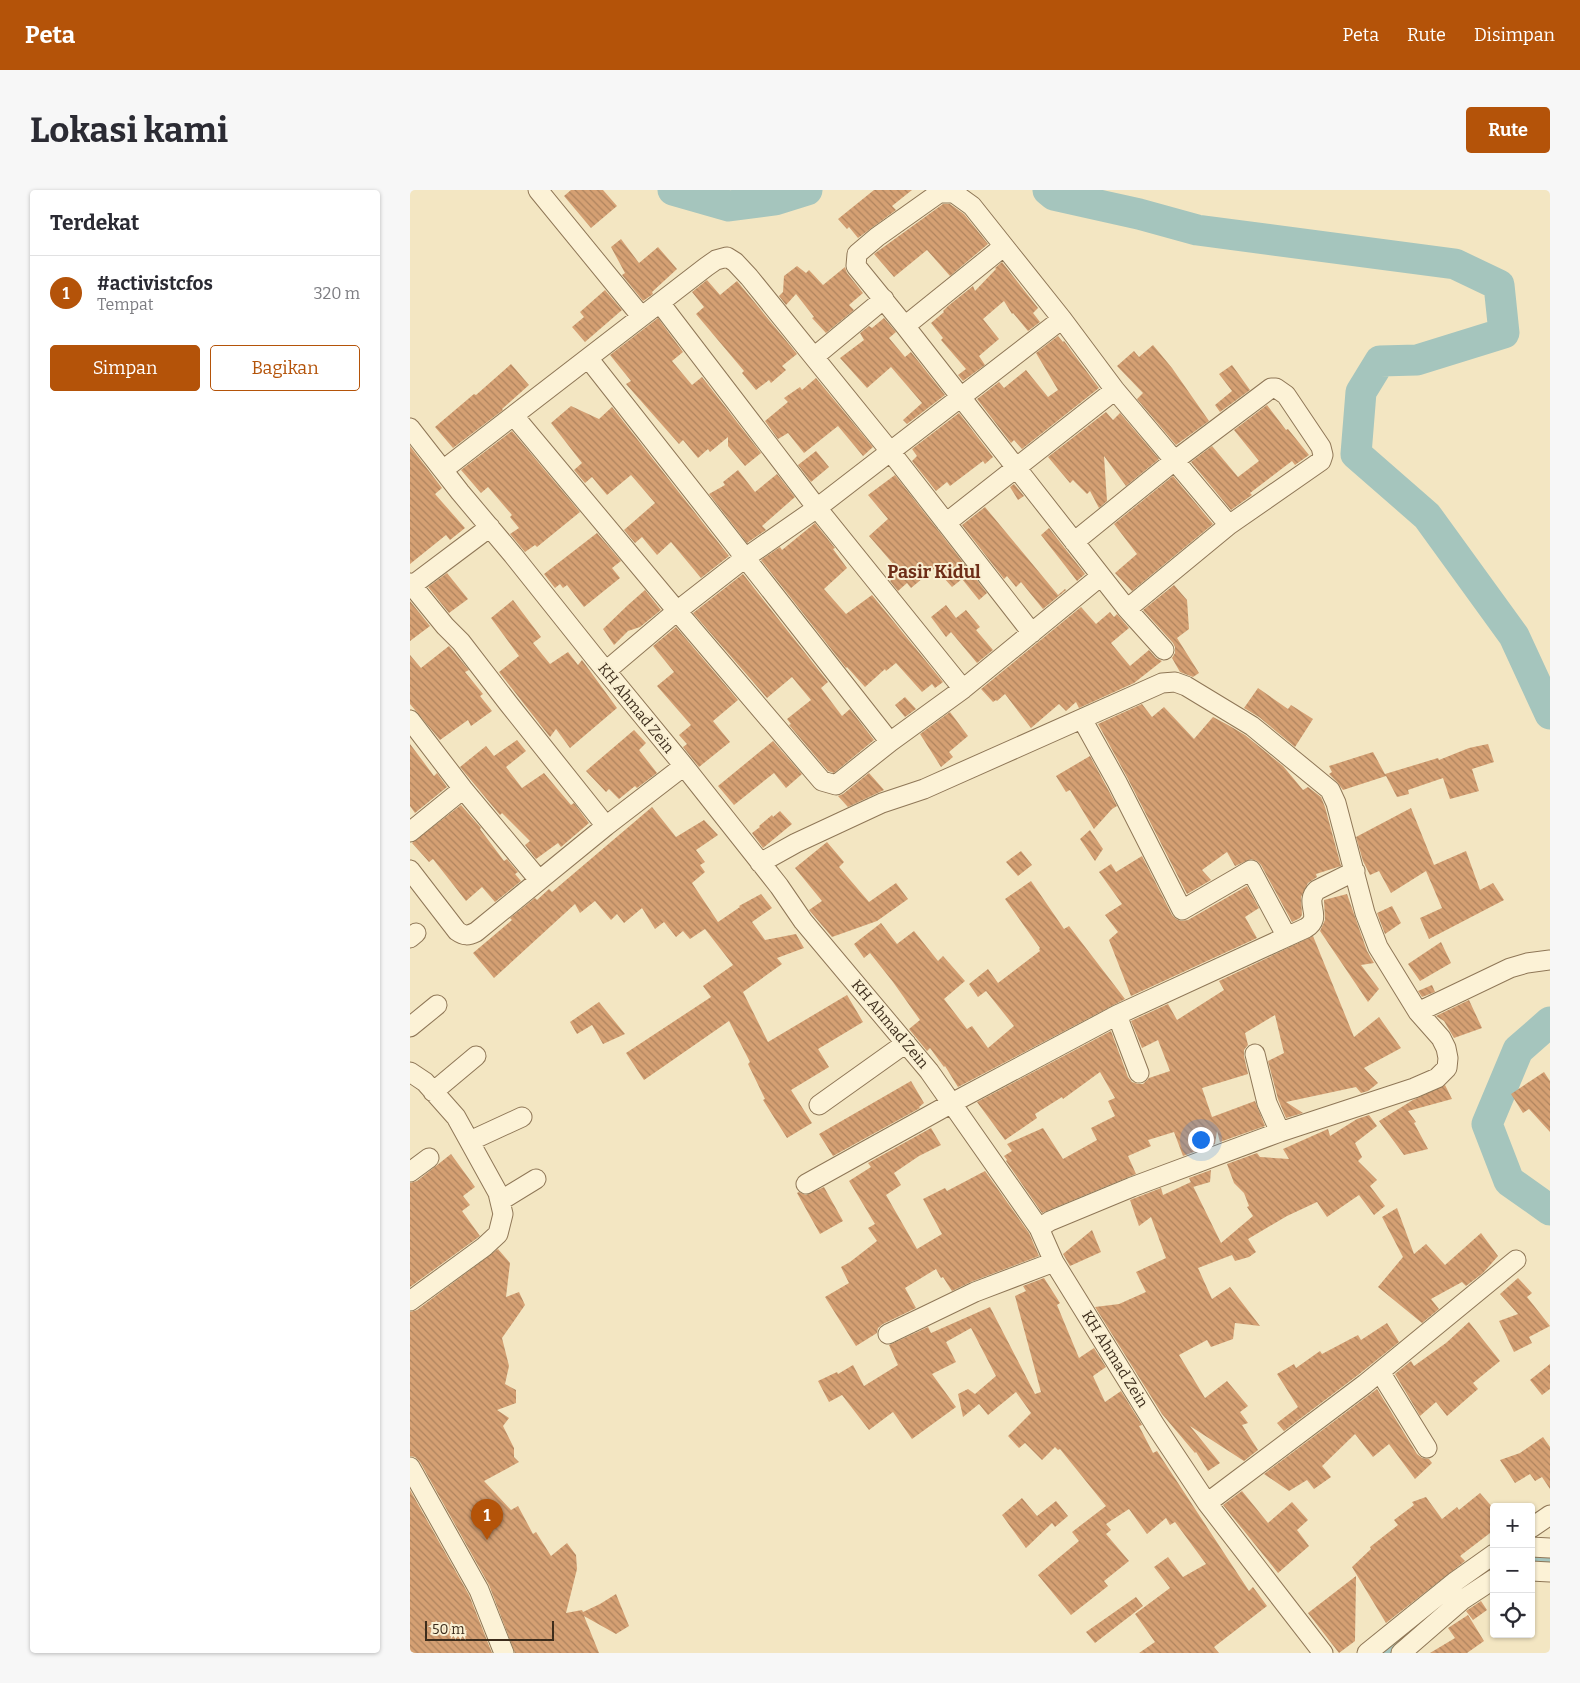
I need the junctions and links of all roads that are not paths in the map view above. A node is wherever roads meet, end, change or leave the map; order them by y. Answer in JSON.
{"nodes":[{"id":1,"x":538,"y":190,"type":"edge"},
{"id":2,"x":1003,"y":247,"type":"junction"},
{"id":3,"x":884,"y":299,"type":"junction"},
{"id":4,"x":660,"y":302,"type":"junction"},
{"id":5,"x":641,"y":316,"type":"junction"},
{"id":6,"x":1062,"y":319,"type":"junction"},
{"id":7,"x":905,"y":326,"type":"junction"},
{"id":8,"x":814,"y":357,"type":"junction"},
{"id":9,"x":588,"y":358,"type":"junction"},
{"id":10,"x":1114,"y":390,"type":"junction"},
{"id":11,"x":960,"y":397,"type":"junction"},
{"id":12,"x":514,"y":416,"type":"junction"},
{"id":13,"x":410,"y":428,"type":"edge"},
{"id":14,"x":890,"y":451,"type":"junction"},
{"id":15,"x":1174,"y":461,"type":"junction"},
{"id":16,"x":1015,"y":468,"type":"junction"},
{"id":17,"x":443,"y":470,"type":"junction"},
{"id":18,"x":817,"y":508,"type":"junction"},
{"id":19,"x":946,"y":523,"type":"junction"},
{"id":20,"x":1229,"y":525,"type":"junction"},
{"id":21,"x":490,"y":527,"type":"junction"},
{"id":22,"x":1074,"y":542,"type":"junction"},
{"id":23,"x":745,"y":558,"type":"junction"},
{"id":24,"x":1101,"y":576,"type":"junction"},
{"id":25,"x":411,"y":585,"type":"edge"},
{"id":26,"x":1127,"y":609,"type":"junction"},
{"id":27,"x":677,"y":611,"type":"junction"},
{"id":28,"x":1032,"y":633,"type":"junction"},
{"id":29,"x":1164,"y":650,"type":"dead end"},
{"id":30,"x":606,"y":671,"type":"junction"},
{"id":31,"x":963,"y":689,"type":"junction"},
{"id":32,"x":1082,"y":719,"type":"junction"},
{"id":33,"x":410,"y":720,"type":"edge"},
{"id":34,"x":890,"y":742,"type":"junction"},
{"id":35,"x":684,"y":766,"type":"junction"},
{"id":36,"x":463,"y":789,"type":"junction"},
{"id":37,"x":606,"y":826,"type":"junction"},
{"id":38,"x":410,"y":832,"type":"edge"},
{"id":39,"x":760,"y":863,"type":"junction"},
{"id":40,"x":410,"y":870,"type":"edge"},
{"id":41,"x":1355,"y":871,"type":"junction"},
{"id":42,"x":539,"y":880,"type":"junction"},
{"id":43,"x":1287,"y":937,"type":"junction"},
{"id":44,"x":1550,"y":960,"type":"edge"},
{"id":45,"x":437,"y":1005,"type":"dead end"},
{"id":46,"x":1418,"y":1012,"type":"junction"},
{"id":47,"x":1117,"y":1015,"type":"junction"},
{"id":48,"x":410,"y":1027,"type":"edge"},
{"id":49,"x":906,"y":1043,"type":"junction"},
{"id":50,"x":1255,"y":1054,"type":"dead end"},
{"id":51,"x":476,"y":1056,"type":"dead end"},
{"id":52,"x":410,"y":1072,"type":"edge"},
{"id":53,"x":1140,"y":1073,"type":"dead end"},
{"id":54,"x":433,"y":1092,"type":"junction"},
{"id":55,"x":952,"y":1103,"type":"junction"},
{"id":56,"x":819,"y":1105,"type":"dead end"},
{"id":57,"x":522,"y":1117,"type":"dead end"},
{"id":58,"x":1280,"y":1132,"type":"junction"},
{"id":59,"x":470,"y":1142,"type":"junction"},
{"id":60,"x":429,"y":1158,"type":"dead end"},
{"id":61,"x":410,"y":1172,"type":"edge"},
{"id":62,"x":536,"y":1179,"type":"dead end"},
{"id":63,"x":806,"y":1184,"type":"dead end"},
{"id":64,"x":500,"y":1201,"type":"junction"},
{"id":65,"x":1039,"y":1228,"type":"junction"},
{"id":66,"x":1516,"y":1260,"type":"dead end"},
{"id":67,"x":1054,"y":1262,"type":"junction"},
{"id":68,"x":410,"y":1300,"type":"edge"},
{"id":69,"x":888,"y":1334,"type":"dead end"},
{"id":70,"x":1380,"y":1372,"type":"junction"},
{"id":71,"x":1426,"y":1448,"type":"dead end"},
{"id":72,"x":410,"y":1467,"type":"edge"},
{"id":73,"x":1207,"y":1503,"type":"junction"},
{"id":74,"x":1550,"y":1515,"type":"edge"},
{"id":75,"x":1535,"y":1525,"type":"edge"},
{"id":76,"x":1535,"y":1547,"type":"edge"},
{"id":77,"x":1550,"y":1548,"type":"edge"},
{"id":78,"x":1490,"y":1557,"type":"edge"},
{"id":79,"x":1535,"y":1571,"type":"edge"},
{"id":80,"x":1550,"y":1572,"type":"edge"},
{"id":81,"x":1490,"y":1582,"type":"edge"},
{"id":82,"x":1396,"y":1647,"type":"edge"},
{"id":83,"x":504,"y":1653,"type":"edge"},
{"id":84,"x":1323,"y":1653,"type":"edge"},
{"id":85,"x":1367,"y":1653,"type":"edge"}],
"edges":[{"from":1,"to":5,"type":"street"},
{"from":2,"to":3,"type":"street"},
{"from":2,"to":6,"type":"street"},
{"from":2,"to":7,"type":"street"},
{"from":3,"to":7,"type":"street"},
{"from":3,"to":8,"type":"street"},
{"from":4,"to":5,"type":"street"},
{"from":4,"to":8,"type":"street"},
{"from":4,"to":18,"type":"street"},
{"from":5,"to":9,"type":"street"},
{"from":6,"to":10,"type":"street"},
{"from":6,"to":11,"type":"street"},
{"from":7,"to":11,"type":"street"},
{"from":8,"to":14,"type":"street"},
{"from":9,"to":12,"type":"street"},
{"from":9,"to":23,"type":"street"},
{"from":10,"to":15,"type":"street"},
{"from":10,"to":16,"type":"street"},
{"from":11,"to":14,"type":"street"},
{"from":11,"to":16,"type":"street"},
{"from":12,"to":17,"type":"street"},
{"from":12,"to":27,"type":"street"},
{"from":13,"to":17,"type":"street","name":"KH Ahmad Zein"},
{"from":14,"to":18,"type":"street"},
{"from":14,"to":19,"type":"street"},
{"from":15,"to":20,"type":"street"},
{"from":15,"to":20,"type":"street"},
{"from":15,"to":22,"type":"street"},
{"from":16,"to":19,"type":"street"},
{"from":16,"to":22,"type":"street"},
{"from":17,"to":21,"type":"street","name":"KH Ahmad Zein"},
{"from":18,"to":23,"type":"street"},
{"from":18,"to":31,"type":"street"},
{"from":19,"to":28,"type":"street"},
{"from":20,"to":26,"type":"street"},
{"from":21,"to":25,"type":"street"},
{"from":21,"to":30,"type":"street","name":"KH Ahmad Zein"},
{"from":22,"to":24,"type":"street"},
{"from":23,"to":27,"type":"street"},
{"from":23,"to":34,"type":"street"},
{"from":24,"to":26,"type":"street"},
{"from":24,"to":28,"type":"street"},
{"from":25,"to":37,"type":"street"},
{"from":26,"to":29,"type":"street"},
{"from":27,"to":30,"type":"street"},
{"from":27,"to":34,"type":"street"},
{"from":28,"to":31,"type":"street"},
{"from":30,"to":35,"type":"street","name":"KH Ahmad Zein"},
{"from":31,"to":34,"type":"street"},
{"from":32,"to":39,"type":"street"},
{"from":32,"to":41,"type":"street"},
{"from":32,"to":43,"type":"street"},
{"from":33,"to":36,"type":"street"},
{"from":35,"to":37,"type":"street"},
{"from":35,"to":39,"type":"street","name":"KH Ahmad Zein"},
{"from":36,"to":38,"type":"street"},
{"from":36,"to":42,"type":"street"},
{"from":37,"to":42,"type":"street"},
{"from":39,"to":49,"type":"street","name":"KH Ahmad Zein"},
{"from":40,"to":42,"type":"street"},
{"from":41,"to":43,"type":"street"},
{"from":41,"to":46,"type":"street"},
{"from":43,"to":47,"type":"street"},
{"from":44,"to":46,"type":"street"},
{"from":45,"to":48,"type":"street"},
{"from":46,"to":58,"type":"street"},
{"from":47,"to":53,"type":"street"},
{"from":47,"to":55,"type":"street"},
{"from":49,"to":55,"type":"street","name":"KH Ahmad Zein"},
{"from":49,"to":56,"type":"street"},
{"from":50,"to":58,"type":"street"},
{"from":51,"to":54,"type":"street"},
{"from":52,"to":54,"type":"street"},
{"from":54,"to":59,"type":"street"},
{"from":55,"to":63,"type":"street"},
{"from":55,"to":65,"type":"street","name":"KH Ahmad Zein"},
{"from":57,"to":59,"type":"street"},
{"from":58,"to":65,"type":"street"},
{"from":59,"to":64,"type":"street"},
{"from":60,"to":61,"type":"street"},
{"from":62,"to":64,"type":"street"},
{"from":64,"to":68,"type":"street"},
{"from":65,"to":67,"type":"street","name":"KH Ahmad Zein"},
{"from":66,"to":70,"type":"street"},
{"from":67,"to":69,"type":"street"},
{"from":67,"to":73,"type":"street","name":"KH Ahmad Zein"},
{"from":70,"to":71,"type":"street"},
{"from":70,"to":73,"type":"street"},
{"from":72,"to":83,"type":"street"},
{"from":73,"to":84,"type":"street","name":"KH Ahmad Zein"},
{"from":74,"to":75,"type":"street"},
{"from":76,"to":77,"type":"street"},
{"from":78,"to":82,"type":"street"},
{"from":79,"to":80,"type":"street"},
{"from":81,"to":82,"type":"street"},
{"from":82,"to":85,"type":"street"}]}
